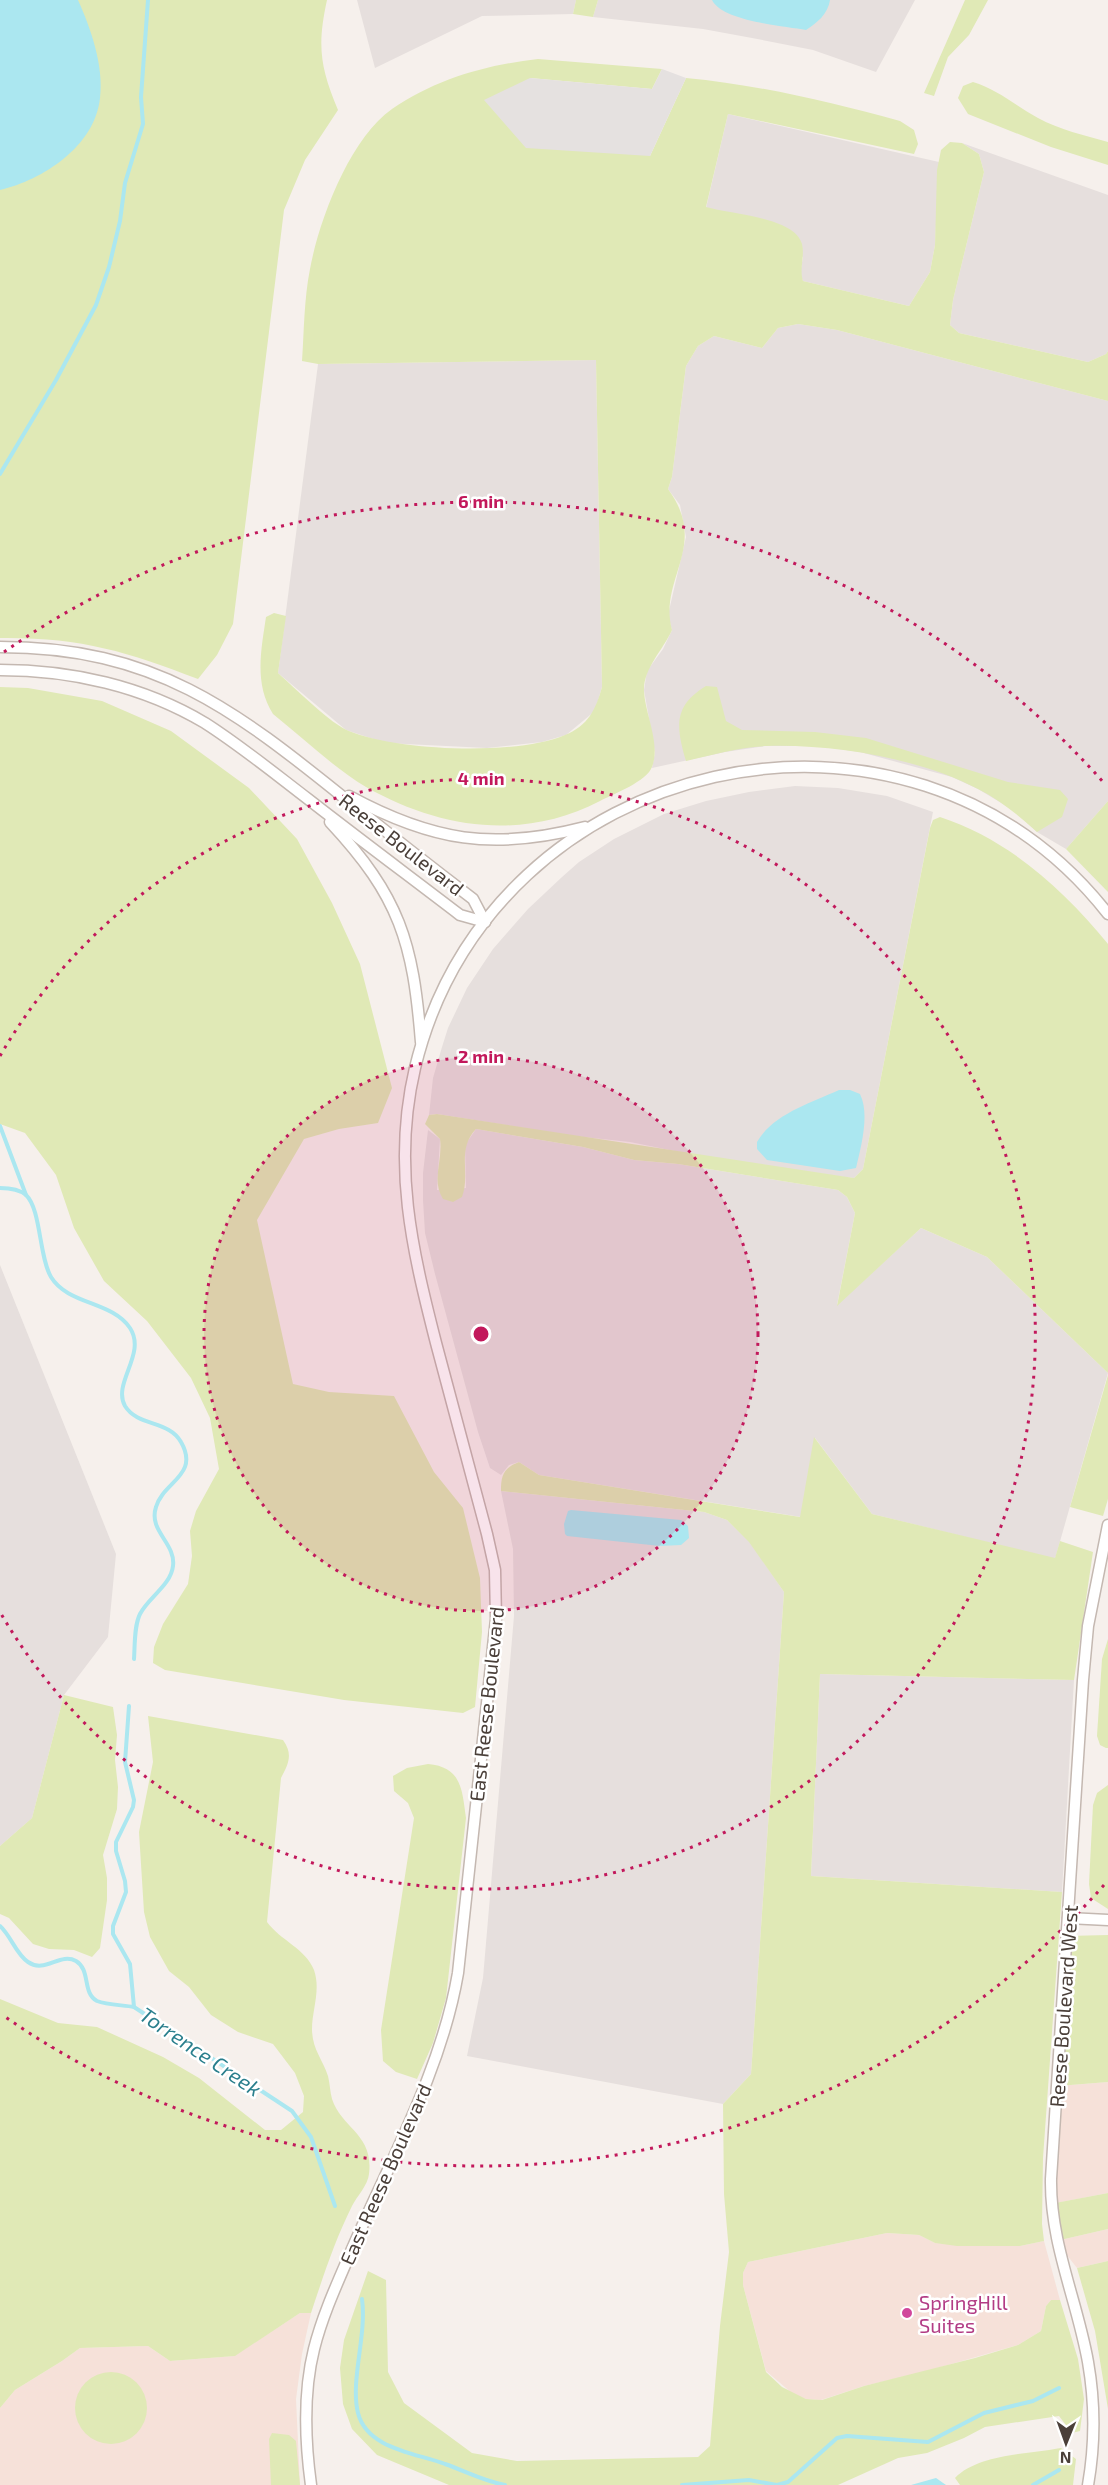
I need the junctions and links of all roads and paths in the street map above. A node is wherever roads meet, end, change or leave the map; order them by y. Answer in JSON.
{"nodes":[{"id":1,"x":0,"y":647,"type":"edge"},
{"id":2,"x":0,"y":670,"type":"edge"},
{"id":3,"x":325,"y":783,"type":"junction"},
{"id":4,"x":309,"y":800,"type":"junction"},
{"id":5,"x":594,"y":824,"type":"junction"},
{"id":6,"x":1108,"y":914,"type":"edge"},
{"id":7,"x":485,"y":922,"type":"junction"},
{"id":8,"x":421,"y":1047,"type":"junction"},
{"id":9,"x":1108,"y":1525,"type":"edge"},
{"id":10,"x":1068,"y":1918,"type":"junction"},
{"id":11,"x":1108,"y":1920,"type":"edge"},
{"id":12,"x":311,"y":2485,"type":"edge"},
{"id":13,"x":1088,"y":2485,"type":"edge"}],
"edges":[{"from":1,"to":3,"type":"street","name":"Reese Boulevard"},
{"from":2,"to":4,"type":"street","name":"Reese Boulevard"},
{"from":3,"to":5,"type":"street"},
{"from":3,"to":7,"type":"street","name":"Reese Boulevard"},
{"from":4,"to":7,"type":"street","name":"Reese Boulevard"},
{"from":4,"to":8,"type":"street"},
{"from":5,"to":6,"type":"street"},
{"from":5,"to":7,"type":"street"},
{"from":7,"to":8,"type":"street","name":"East Reese Boulevard"},
{"from":8,"to":12,"type":"street","name":"East Reese Boulevard"},
{"from":9,"to":10,"type":"street","name":"Reese Boulevard West"},
{"from":10,"to":11,"type":"street"},
{"from":10,"to":13,"type":"street","name":"Reese Boulevard West"}]}
